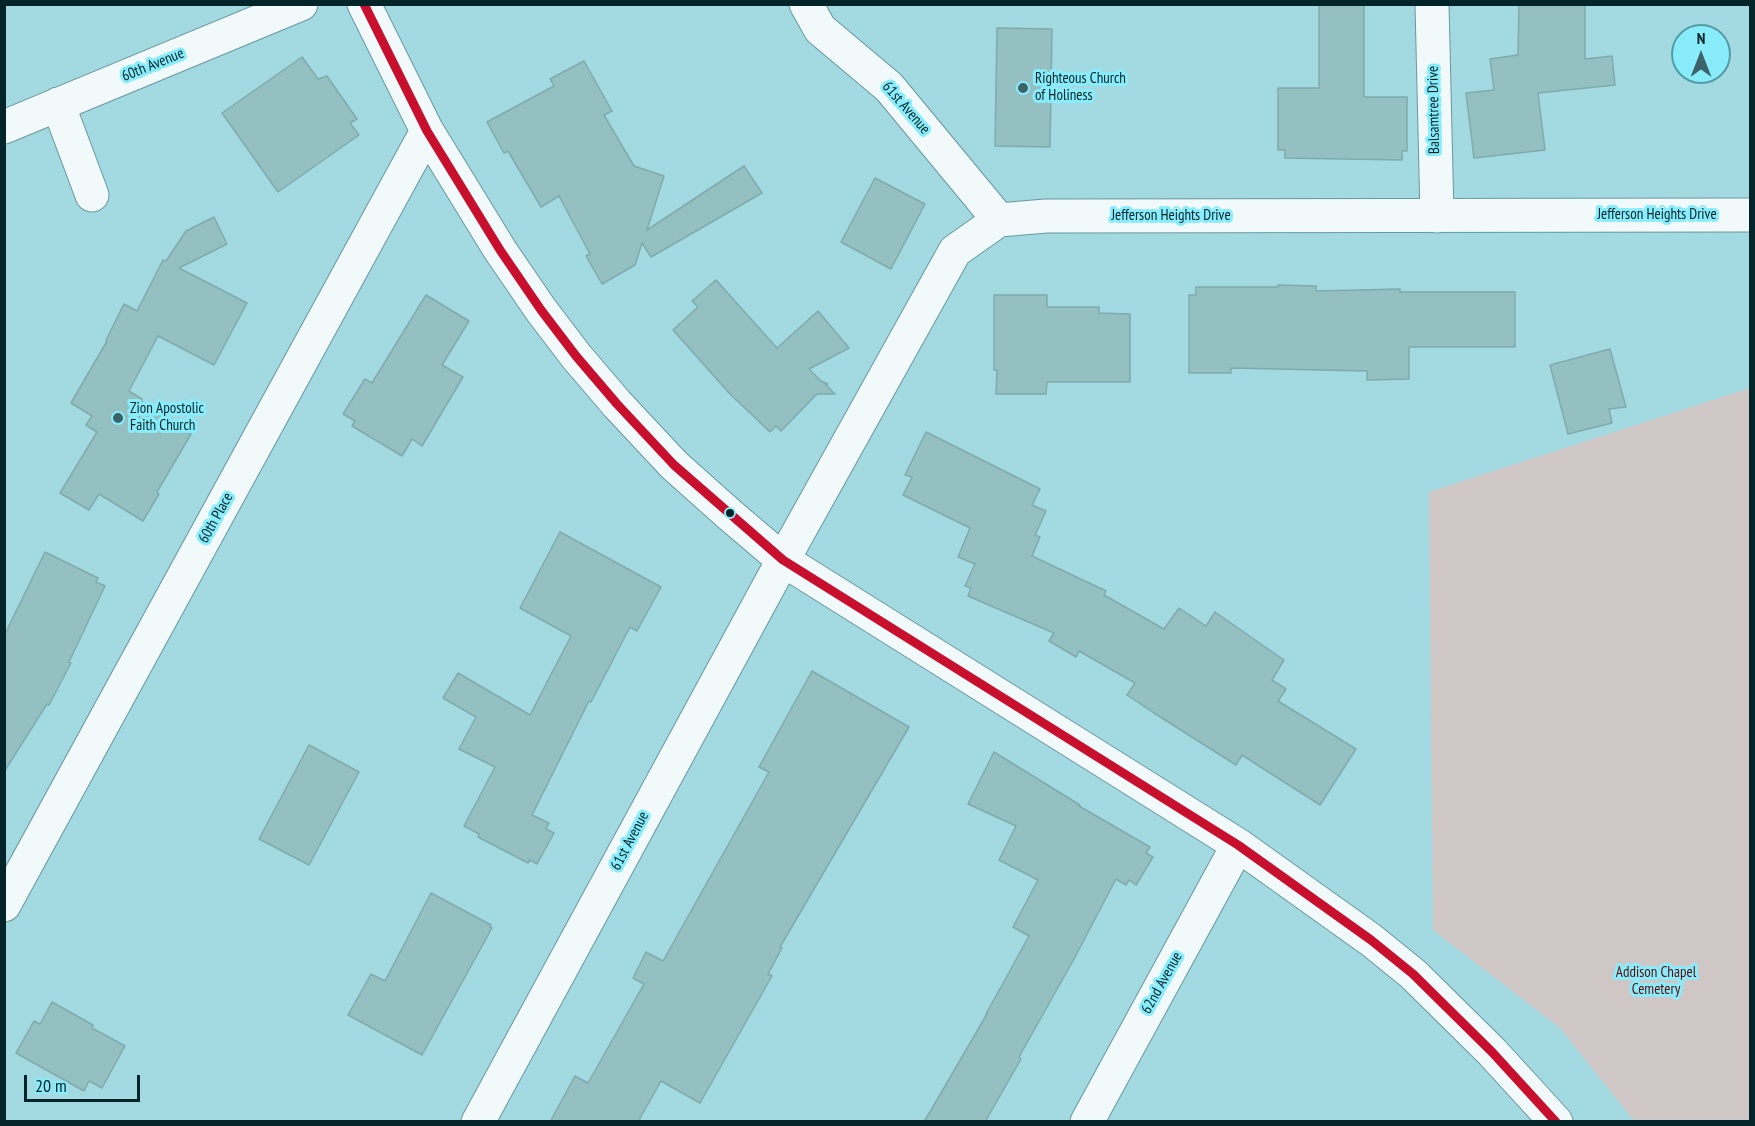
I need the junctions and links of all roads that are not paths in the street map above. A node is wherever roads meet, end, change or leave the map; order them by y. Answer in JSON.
{"nodes":[{"id":1,"x":301,"y":4,"type":"edge"},
{"id":2,"x":364,"y":4,"type":"edge"},
{"id":3,"x":806,"y":4,"type":"edge"},
{"id":4,"x":1432,"y":4,"type":"edge"},
{"id":5,"x":58,"y":104,"type":"junction"},
{"id":6,"x":4,"y":127,"type":"edge"},
{"id":7,"x":427,"y":131,"type":"junction"},
{"id":8,"x":92,"y":195,"type":"dead end"},
{"id":9,"x":1750,"y":215,"type":"edge"},
{"id":10,"x":1437,"y":216,"type":"junction"},
{"id":11,"x":999,"y":220,"type":"junction"},
{"id":12,"x":783,"y":560,"type":"junction"},
{"id":13,"x":1238,"y":845,"type":"junction"},
{"id":14,"x":4,"y":905,"type":"edge"},
{"id":15,"x":478,"y":1122,"type":"edge"},
{"id":16,"x":1087,"y":1122,"type":"edge"},
{"id":17,"x":1556,"y":1122,"type":"edge"}],
"edges":[{"from":1,"to":5,"type":"street","name":"60th Avenue"},
{"from":2,"to":7,"type":"street"},
{"from":3,"to":11,"type":"street","name":"61st Avenue"},
{"from":4,"to":10,"type":"street","name":"Balsamtree Drive"},
{"from":5,"to":6,"type":"street","name":"60th Avenue"},
{"from":5,"to":8,"type":"street"},
{"from":7,"to":12,"type":"street"},
{"from":7,"to":14,"type":"street","name":"60th Place"},
{"from":9,"to":10,"type":"street","name":"Jefferson Heights Drive"},
{"from":10,"to":11,"type":"street","name":"Jefferson Heights Drive"},
{"from":11,"to":12,"type":"street"},
{"from":12,"to":13,"type":"street"},
{"from":12,"to":15,"type":"street","name":"61st Avenue"},
{"from":13,"to":16,"type":"street","name":"62nd Avenue"},
{"from":13,"to":17,"type":"street"}]}
